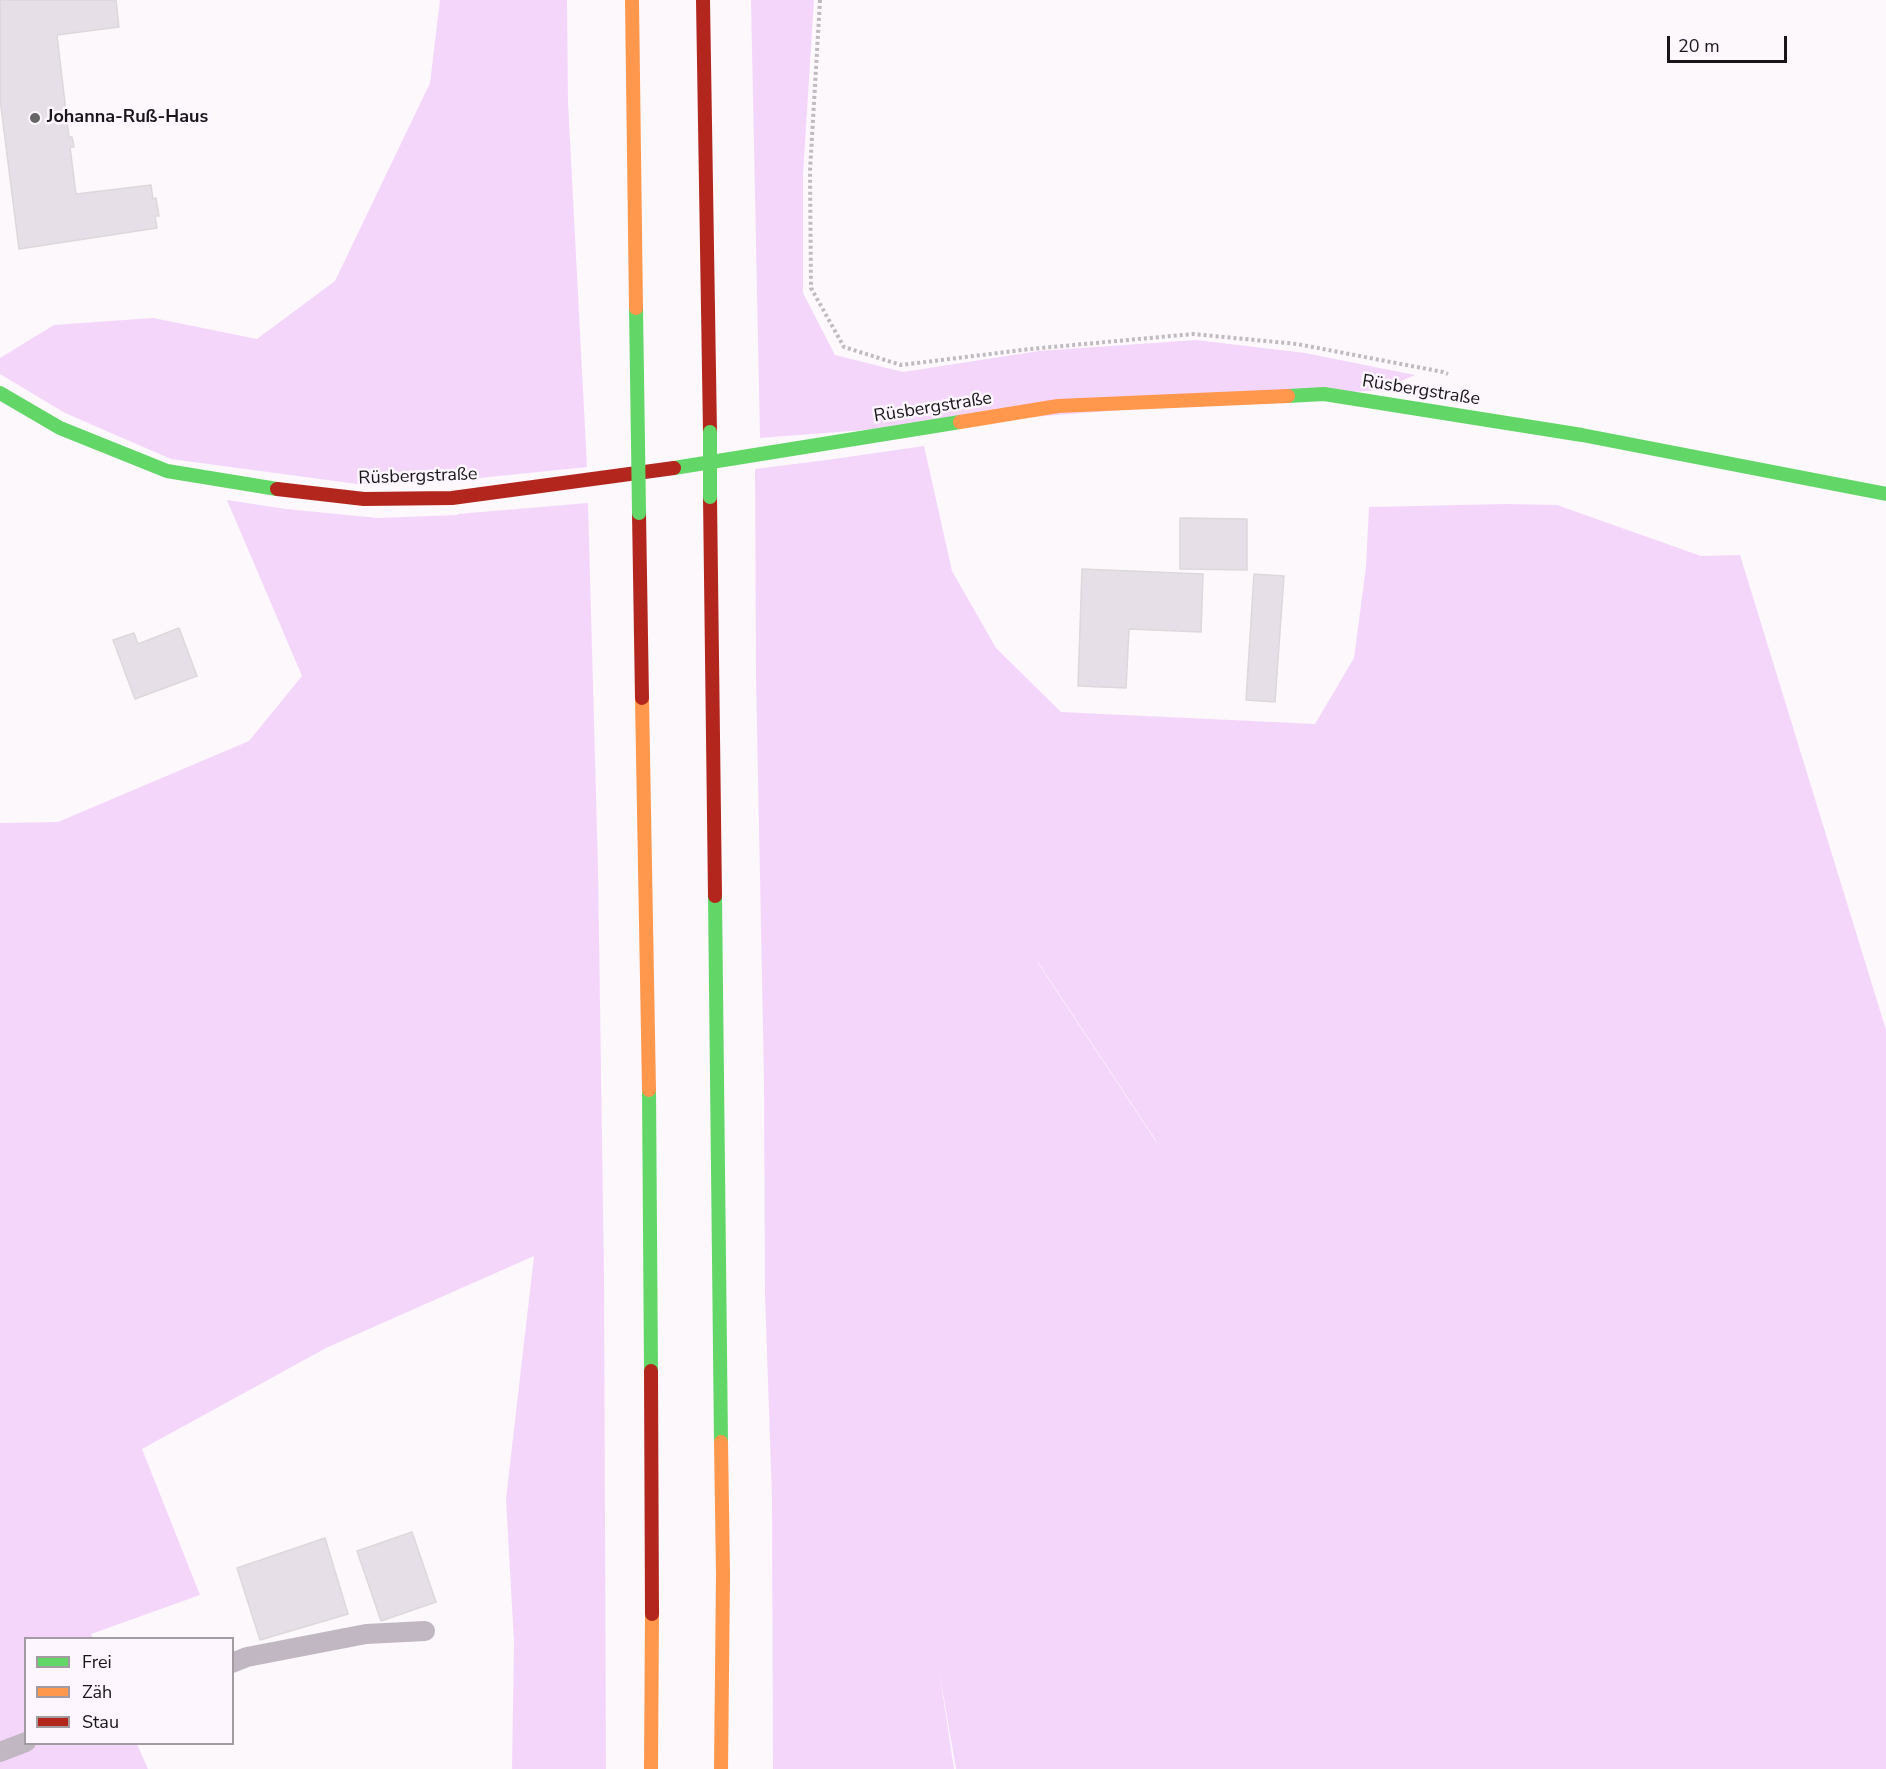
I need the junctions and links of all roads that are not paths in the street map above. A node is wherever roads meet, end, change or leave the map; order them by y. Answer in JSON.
{"nodes":[{"id":1,"x":632,"y":0,"type":"edge"},
{"id":2,"x":703,"y":0,"type":"edge"},
{"id":3,"x":0,"y":393,"type":"edge"},
{"id":4,"x":1886,"y":494,"type":"edge"},
{"id":5,"x":425,"y":1631,"type":"dead end"},
{"id":6,"x":234,"y":1662,"type":"edge"},
{"id":7,"x":24,"y":1743,"type":"edge"},
{"id":8,"x":0,"y":1752,"type":"edge"},
{"id":9,"x":651,"y":1769,"type":"edge"},
{"id":10,"x":721,"y":1769,"type":"edge"}],
"edges":[{"from":1,"to":9,"type":"main road","bridge":true},
{"from":2,"to":10,"type":"main road","bridge":true},
{"from":3,"to":4,"type":"main road","name":"Rüsbergstraße"},
{"from":5,"to":6,"type":"lane"},
{"from":7,"to":8,"type":"lane"}]}
